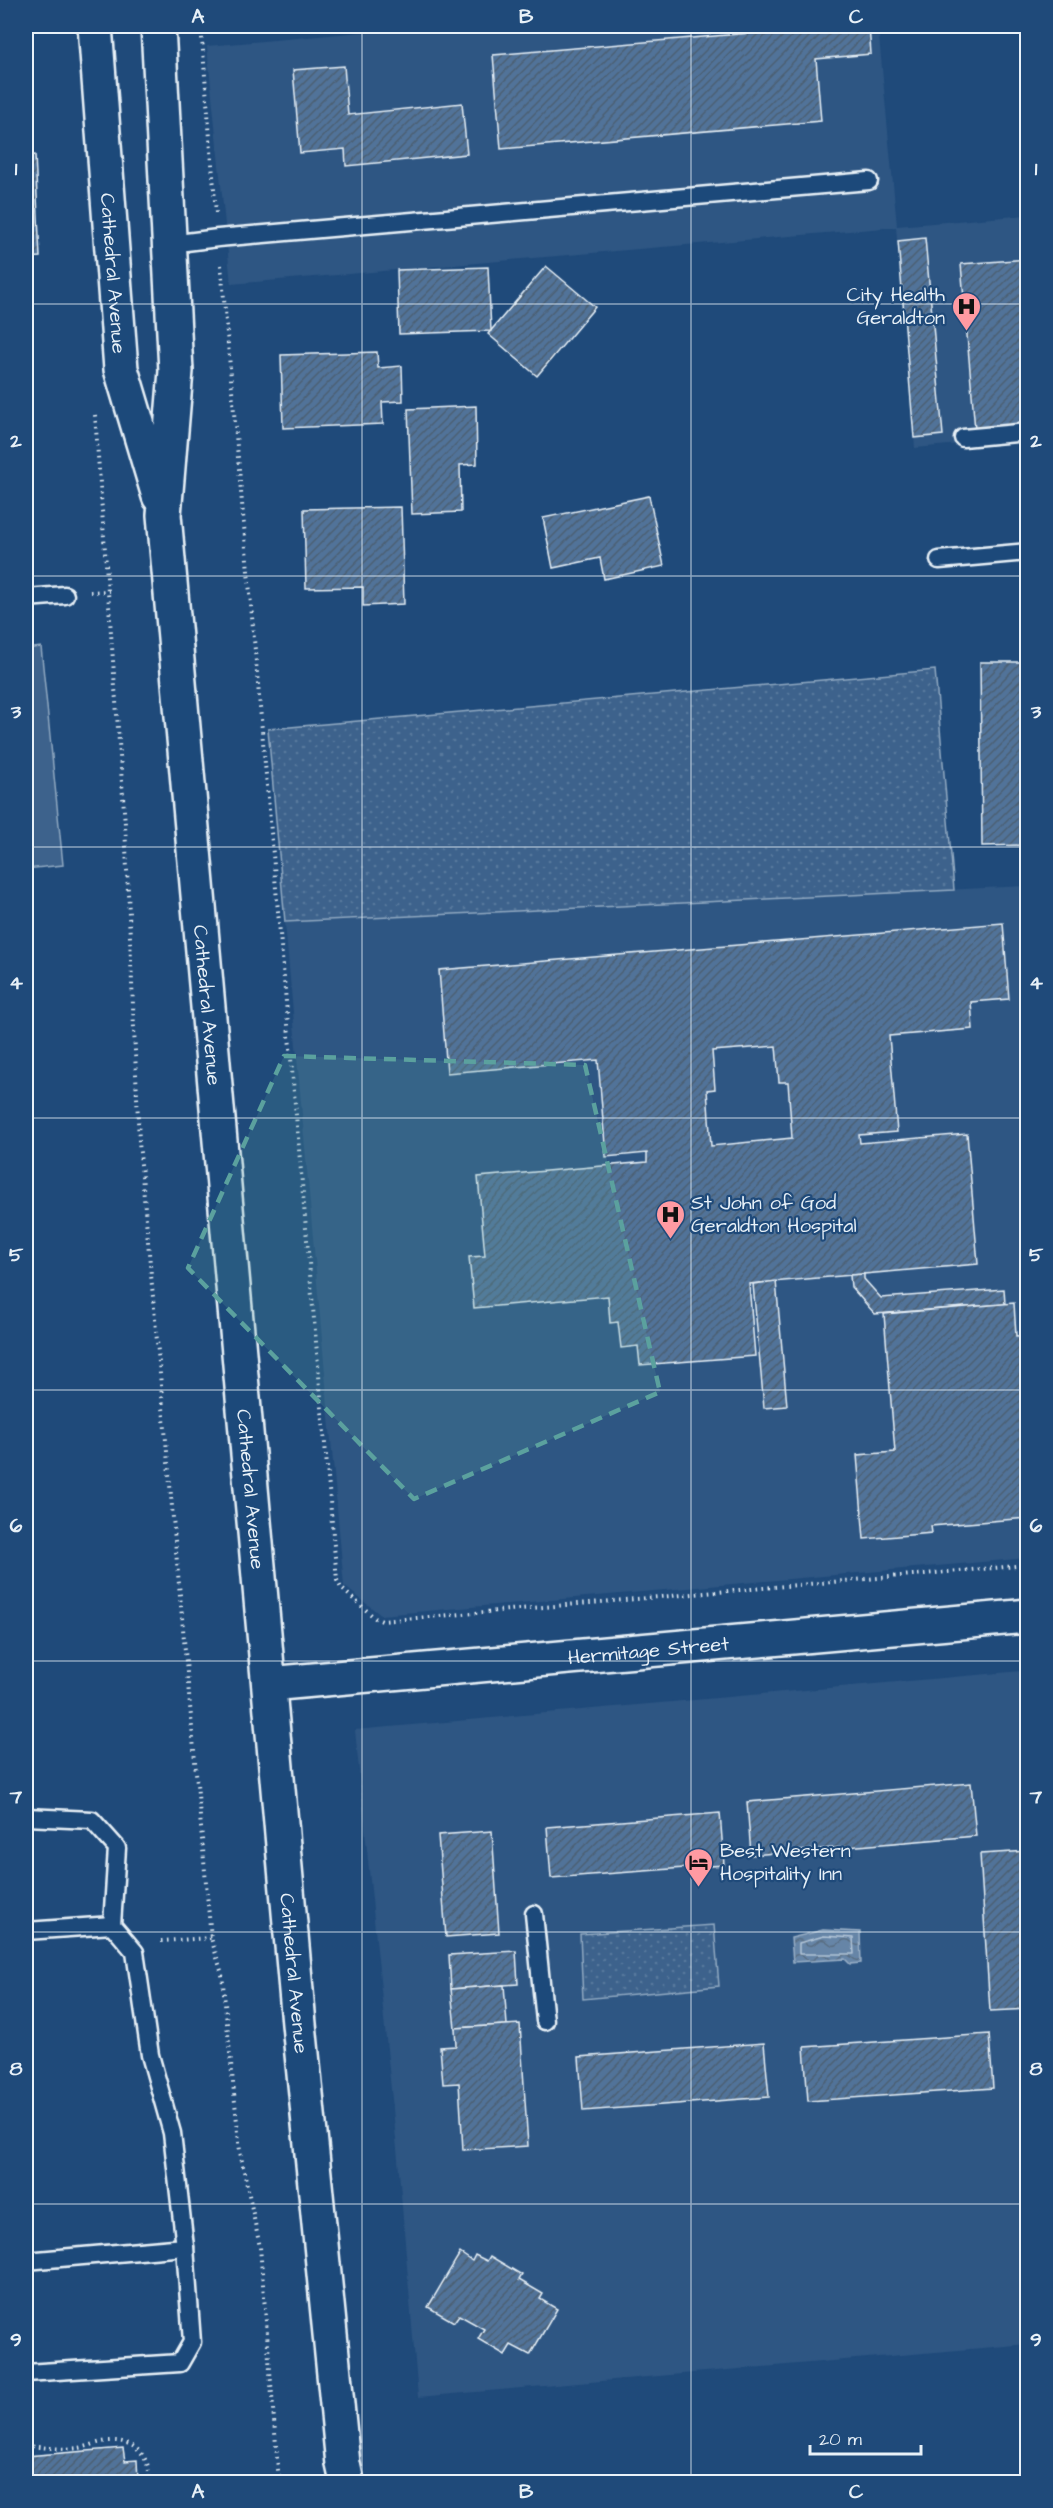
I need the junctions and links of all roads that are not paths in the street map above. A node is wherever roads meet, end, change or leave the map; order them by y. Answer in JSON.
{"nodes":[{"id":1,"x":95,"y":26,"type":"edge"},
{"id":2,"x":158,"y":26,"type":"edge"},
{"id":3,"x":869,"y":181,"type":"dead end"},
{"id":4,"x":170,"y":244,"type":"junction"},
{"id":5,"x":1028,"y":432,"type":"edge"},
{"id":6,"x":963,"y":438,"type":"dead end"},
{"id":7,"x":164,"y":515,"type":"junction"},
{"id":8,"x":1028,"y":552,"type":"edge"},
{"id":9,"x":939,"y":560,"type":"dead end"},
{"id":10,"x":65,"y":595,"type":"dead end"},
{"id":11,"x":26,"y":598,"type":"edge"},
{"id":12,"x":1028,"y":1616,"type":"edge"},
{"id":13,"x":269,"y":1684,"type":"junction"},
{"id":14,"x":26,"y":1817,"type":"edge"},
{"id":15,"x":534,"y":1914,"type":"dead end"},
{"id":16,"x":112,"y":1925,"type":"junction"},
{"id":17,"x":26,"y":1931,"type":"edge"},
{"id":18,"x":545,"y":2021,"type":"dead end"},
{"id":19,"x":185,"y":2247,"type":"junction"},
{"id":20,"x":26,"y":2261,"type":"edge"},
{"id":21,"x":26,"y":2373,"type":"edge"},
{"id":22,"x":344,"y":2476,"type":"edge"}],
"edges":[{"from":1,"to":7,"type":"main road","name":"Cathedral Avenue"},
{"from":2,"to":4,"type":"main road","name":"Cathedral Avenue"},
{"from":3,"to":4,"type":"lane"},
{"from":4,"to":7,"type":"main road","name":"Cathedral Avenue"},
{"from":5,"to":6,"type":"lane"},
{"from":7,"to":13,"type":"main road","name":"Cathedral Avenue"},
{"from":8,"to":9,"type":"lane"},
{"from":10,"to":11,"type":"lane"},
{"from":12,"to":13,"type":"main road","name":"Hermitage Street"},
{"from":13,"to":22,"type":"main road","name":"Cathedral Avenue"},
{"from":14,"to":16,"type":"lane"},
{"from":15,"to":18,"type":"lane"},
{"from":16,"to":17,"type":"lane"},
{"from":16,"to":19,"type":"lane"},
{"from":19,"to":20,"type":"lane"},
{"from":19,"to":21,"type":"lane"}]}
